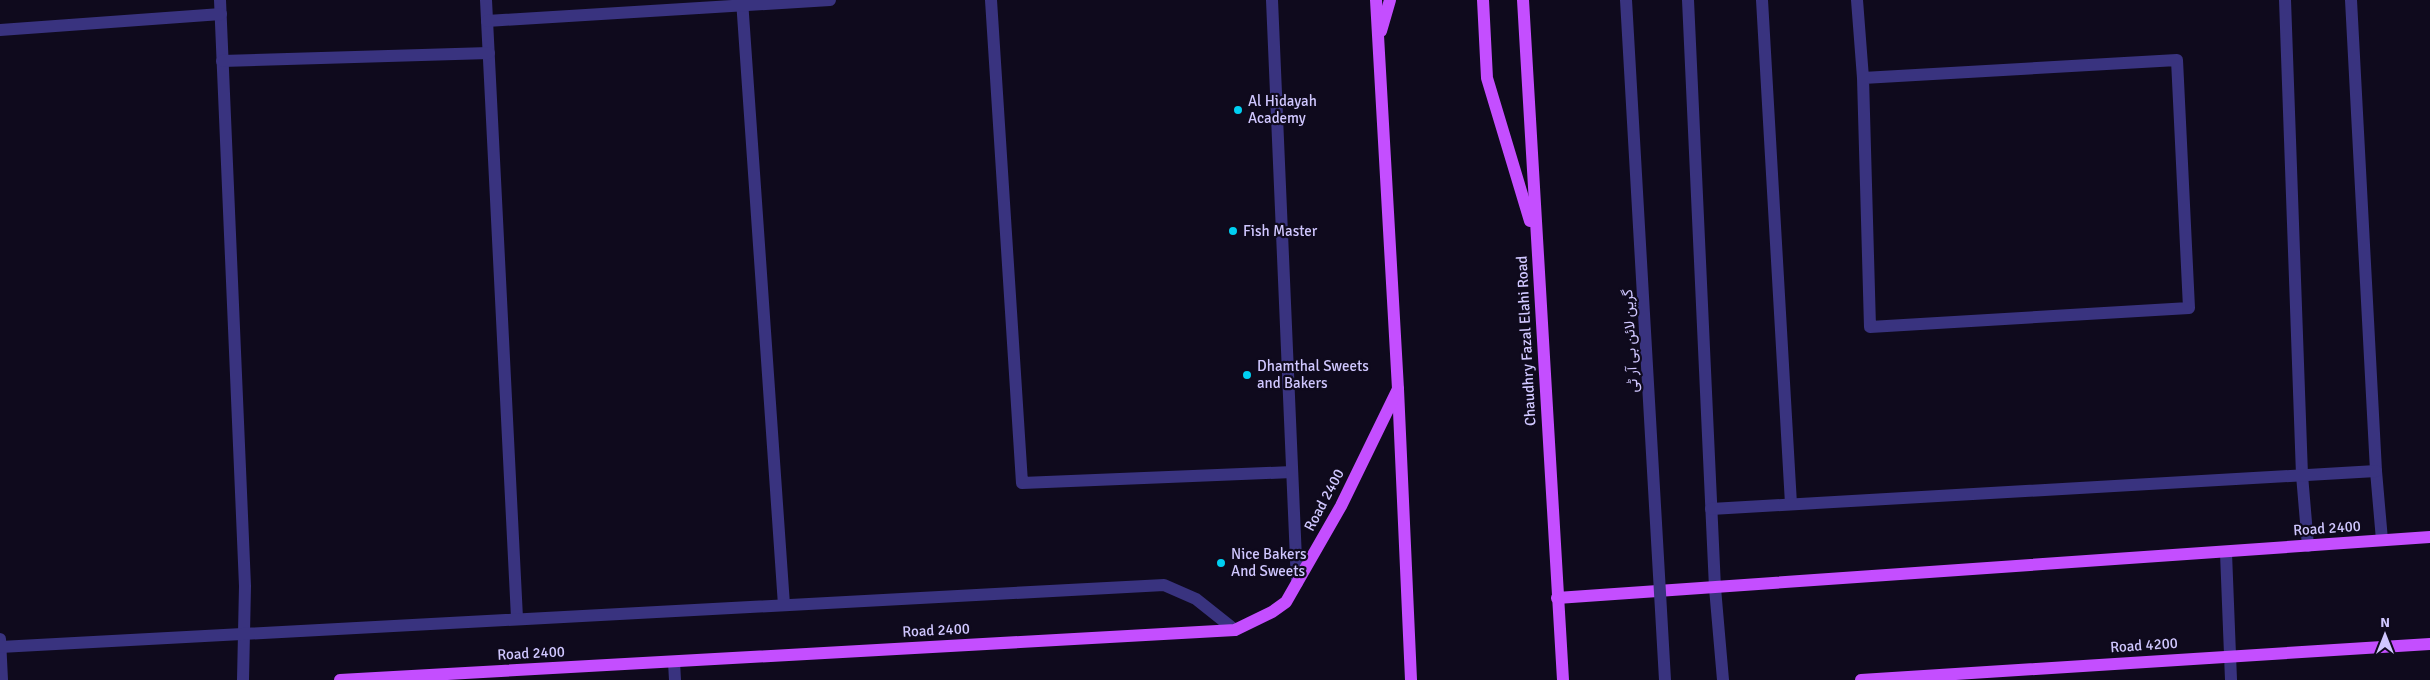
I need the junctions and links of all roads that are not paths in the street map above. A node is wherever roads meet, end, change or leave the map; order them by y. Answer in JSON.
{"nodes":[{"id":1,"x":220,"y":0,"type":"edge"},
{"id":2,"x":486,"y":0,"type":"edge"},
{"id":3,"x":830,"y":0,"type":"edge"},
{"id":4,"x":991,"y":0,"type":"edge"},
{"id":5,"x":1272,"y":0,"type":"edge"},
{"id":6,"x":1376,"y":0,"type":"edge"},
{"id":7,"x":1390,"y":0,"type":"edge"},
{"id":8,"x":1483,"y":0,"type":"edge"},
{"id":9,"x":1523,"y":0,"type":"edge"},
{"id":10,"x":1626,"y":0,"type":"edge"},
{"id":11,"x":1688,"y":0,"type":"edge"},
{"id":12,"x":1762,"y":0,"type":"edge"},
{"id":13,"x":1857,"y":0,"type":"edge"},
{"id":14,"x":2285,"y":0,"type":"edge"},
{"id":15,"x":2351,"y":0,"type":"edge"},
{"id":16,"x":742,"y":3,"type":"edge"},
{"id":17,"x":221,"y":14,"type":"junction"},
{"id":18,"x":487,"y":21,"type":"junction"},
{"id":19,"x":0,"y":30,"type":"edge"},
{"id":20,"x":1378,"y":40,"type":"junction"},
{"id":21,"x":488,"y":53,"type":"junction"},
{"id":22,"x":222,"y":61,"type":"junction"},
{"id":23,"x":1863,"y":78,"type":"junction"},
{"id":24,"x":1536,"y":242,"type":"junction"},
{"id":25,"x":1398,"y":389,"type":"junction"},
{"id":26,"x":2376,"y":471,"type":"junction"},
{"id":27,"x":1292,"y":472,"type":"junction"},
{"id":28,"x":2302,"y":475,"type":"junction"},
{"id":29,"x":1792,"y":504,"type":"junction"},
{"id":30,"x":1711,"y":509,"type":"junction"},
{"id":31,"x":2430,"y":537,"type":"edge"},
{"id":32,"x":2382,"y":540,"type":"junction"},
{"id":33,"x":2308,"y":546,"type":"junction"},
{"id":34,"x":2226,"y":553,"type":"junction"},
{"id":35,"x":1298,"y":584,"type":"junction"},
{"id":36,"x":1714,"y":588,"type":"junction"},
{"id":37,"x":1557,"y":598,"type":"junction"},
{"id":38,"x":784,"y":605,"type":"junction"},
{"id":39,"x":517,"y":618,"type":"junction"},
{"id":40,"x":1235,"y":630,"type":"junction"},
{"id":41,"x":244,"y":633,"type":"junction"},
{"id":42,"x":0,"y":640,"type":"edge"},
{"id":43,"x":2430,"y":644,"type":"edge"},
{"id":44,"x":0,"y":647,"type":"edge"},
{"id":45,"x":2231,"y":655,"type":"junction"},
{"id":46,"x":674,"y":662,"type":"junction"},
{"id":47,"x":2,"y":680,"type":"edge"},
{"id":48,"x":242,"y":680,"type":"edge"},
{"id":49,"x":340,"y":680,"type":"edge"},
{"id":50,"x":675,"y":680,"type":"edge"},
{"id":51,"x":1411,"y":680,"type":"edge"},
{"id":52,"x":1563,"y":680,"type":"edge"},
{"id":53,"x":1666,"y":680,"type":"edge"},
{"id":54,"x":1723,"y":680,"type":"edge"},
{"id":55,"x":1860,"y":680,"type":"edge"},
{"id":56,"x":2231,"y":680,"type":"edge"}],
"edges":[{"from":1,"to":17,"type":"street"},
{"from":2,"to":18,"type":"street"},
{"from":3,"to":16,"type":"street"},
{"from":4,"to":27,"type":"street"},
{"from":5,"to":27,"type":"street"},
{"from":6,"to":20,"type":"main road"},
{"from":7,"to":20,"type":"main road"},
{"from":8,"to":24,"type":"main road"},
{"from":9,"to":24,"type":"main road","name":"Chaudhry Fazal Elahi Road"},
{"from":10,"to":53,"type":"street","name":"گرین لائن بی آر ٹی","bridge":true},
{"from":11,"to":30,"type":"street"},
{"from":12,"to":29,"type":"street"},
{"from":13,"to":23,"type":"street"},
{"from":14,"to":28,"type":"street"},
{"from":15,"to":26,"type":"street"},
{"from":16,"to":18,"type":"street"},
{"from":16,"to":38,"type":"street"},
{"from":17,"to":19,"type":"street"},
{"from":17,"to":22,"type":"street"},
{"from":18,"to":21,"type":"street"},
{"from":20,"to":25,"type":"main road"},
{"from":21,"to":22,"type":"street"},
{"from":21,"to":39,"type":"street"},
{"from":22,"to":41,"type":"street"},
{"from":23,"to":23,"type":"street"},
{"from":24,"to":37,"type":"main road","name":"Chaudhry Fazal Elahi Road"},
{"from":25,"to":35,"type":"main road","name":"Road 2400"},
{"from":25,"to":51,"type":"main road"},
{"from":26,"to":28,"type":"street"},
{"from":26,"to":32,"type":"street"},
{"from":27,"to":35,"type":"street"},
{"from":28,"to":29,"type":"street"},
{"from":28,"to":33,"type":"street"},
{"from":29,"to":30,"type":"street"},
{"from":30,"to":36,"type":"street"},
{"from":31,"to":32,"type":"main road","name":"Road 2400"},
{"from":32,"to":33,"type":"main road","name":"Road 2400"},
{"from":33,"to":34,"type":"main road","name":"Road 2400"},
{"from":34,"to":36,"type":"main road","name":"Road 2400"},
{"from":34,"to":45,"type":"street"},
{"from":35,"to":40,"type":"main road","name":"Road 2400"},
{"from":36,"to":37,"type":"main road","name":"Road 2400"},
{"from":36,"to":54,"type":"street"},
{"from":37,"to":52,"type":"main road","name":"Chaudhry Fazal Elahi Road"},
{"from":38,"to":39,"type":"street"},
{"from":38,"to":40,"type":"street"},
{"from":39,"to":41,"type":"street"},
{"from":40,"to":46,"type":"main road","name":"Road 2400"},
{"from":41,"to":44,"type":"street"},
{"from":41,"to":48,"type":"street"},
{"from":42,"to":44,"type":"street"},
{"from":43,"to":45,"type":"main road","name":"Road 4200"},
{"from":44,"to":47,"type":"street"},
{"from":45,"to":55,"type":"main road","name":"Road 4200"},
{"from":45,"to":56,"type":"street"},
{"from":46,"to":49,"type":"main road","name":"Road 2400"},
{"from":46,"to":50,"type":"street"}]}
